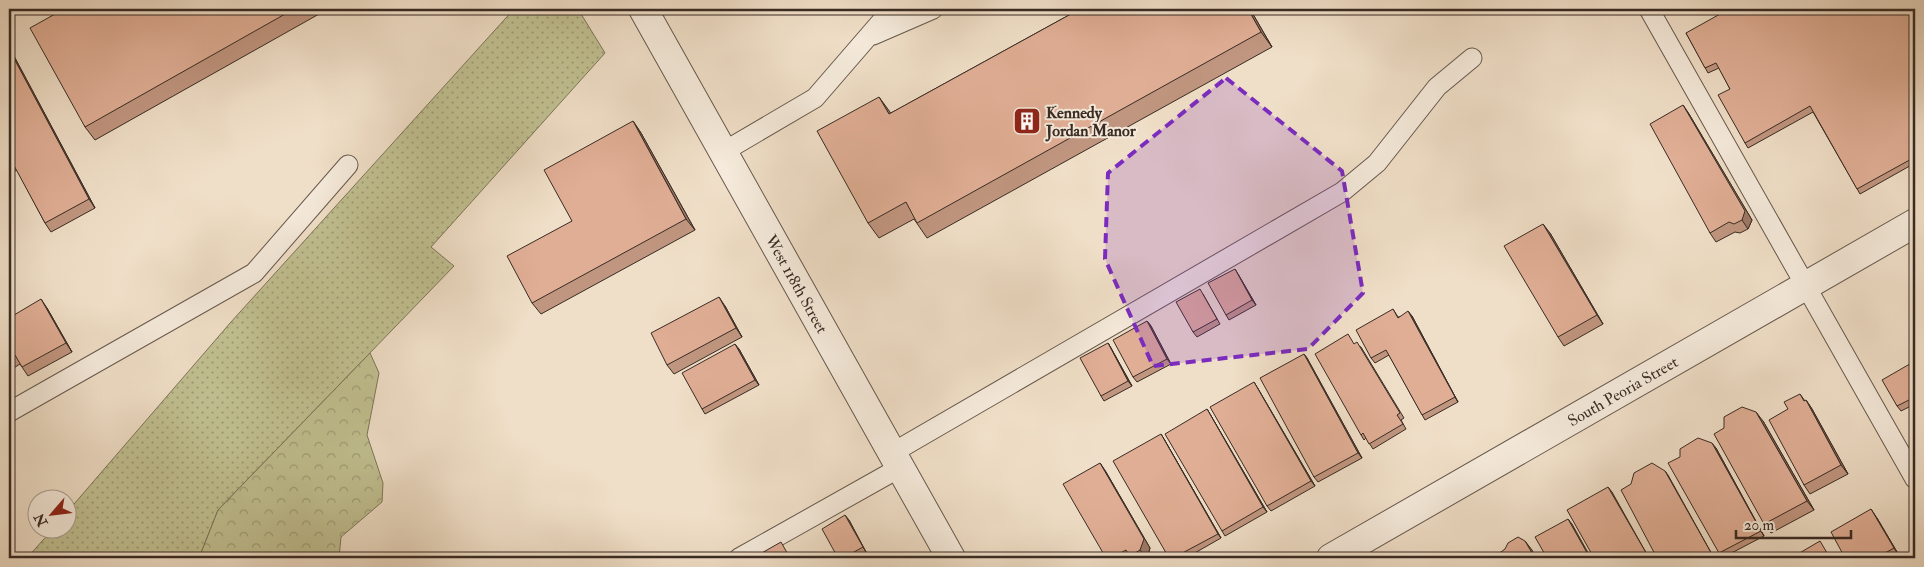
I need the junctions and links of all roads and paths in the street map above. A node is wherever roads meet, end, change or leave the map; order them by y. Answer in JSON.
{"nodes":[{"id":1,"x":643,"y":9,"type":"edge"},
{"id":2,"x":892,"y":9,"type":"edge"},
{"id":3,"x":933,"y":9,"type":"edge"},
{"id":4,"x":1649,"y":9,"type":"edge"},
{"id":5,"x":867,"y":38,"type":"junction"},
{"id":6,"x":1472,"y":58,"type":"dead end"},
{"id":7,"x":723,"y":152,"type":"junction"},
{"id":8,"x":348,"y":165,"type":"dead end"},
{"id":9,"x":1915,"y":222,"type":"edge"},
{"id":10,"x":1806,"y":286,"type":"junction"},
{"id":11,"x":9,"y":412,"type":"edge"},
{"id":12,"x":896,"y":460,"type":"junction"},
{"id":13,"x":1915,"y":479,"type":"edge"},
{"id":14,"x":739,"y":558,"type":"edge"},
{"id":15,"x":951,"y":558,"type":"edge"},
{"id":16,"x":1331,"y":558,"type":"edge"}],
"edges":[{"from":1,"to":7,"type":"street","name":"West 118th Street"},
{"from":2,"to":5,"type":"lane"},
{"from":3,"to":5,"type":"lane"},
{"from":4,"to":10,"type":"lane"},
{"from":5,"to":7,"type":"lane"},
{"from":6,"to":12,"type":"lane"},
{"from":7,"to":12,"type":"street","name":"West 118th Street"},
{"from":8,"to":11,"type":"lane"},
{"from":9,"to":10,"type":"street","name":"South Peoria Street"},
{"from":10,"to":13,"type":"lane"},
{"from":10,"to":16,"type":"street","name":"South Peoria Street"},
{"from":12,"to":14,"type":"lane"},
{"from":12,"to":15,"type":"street","name":"West 118th Street"}]}
